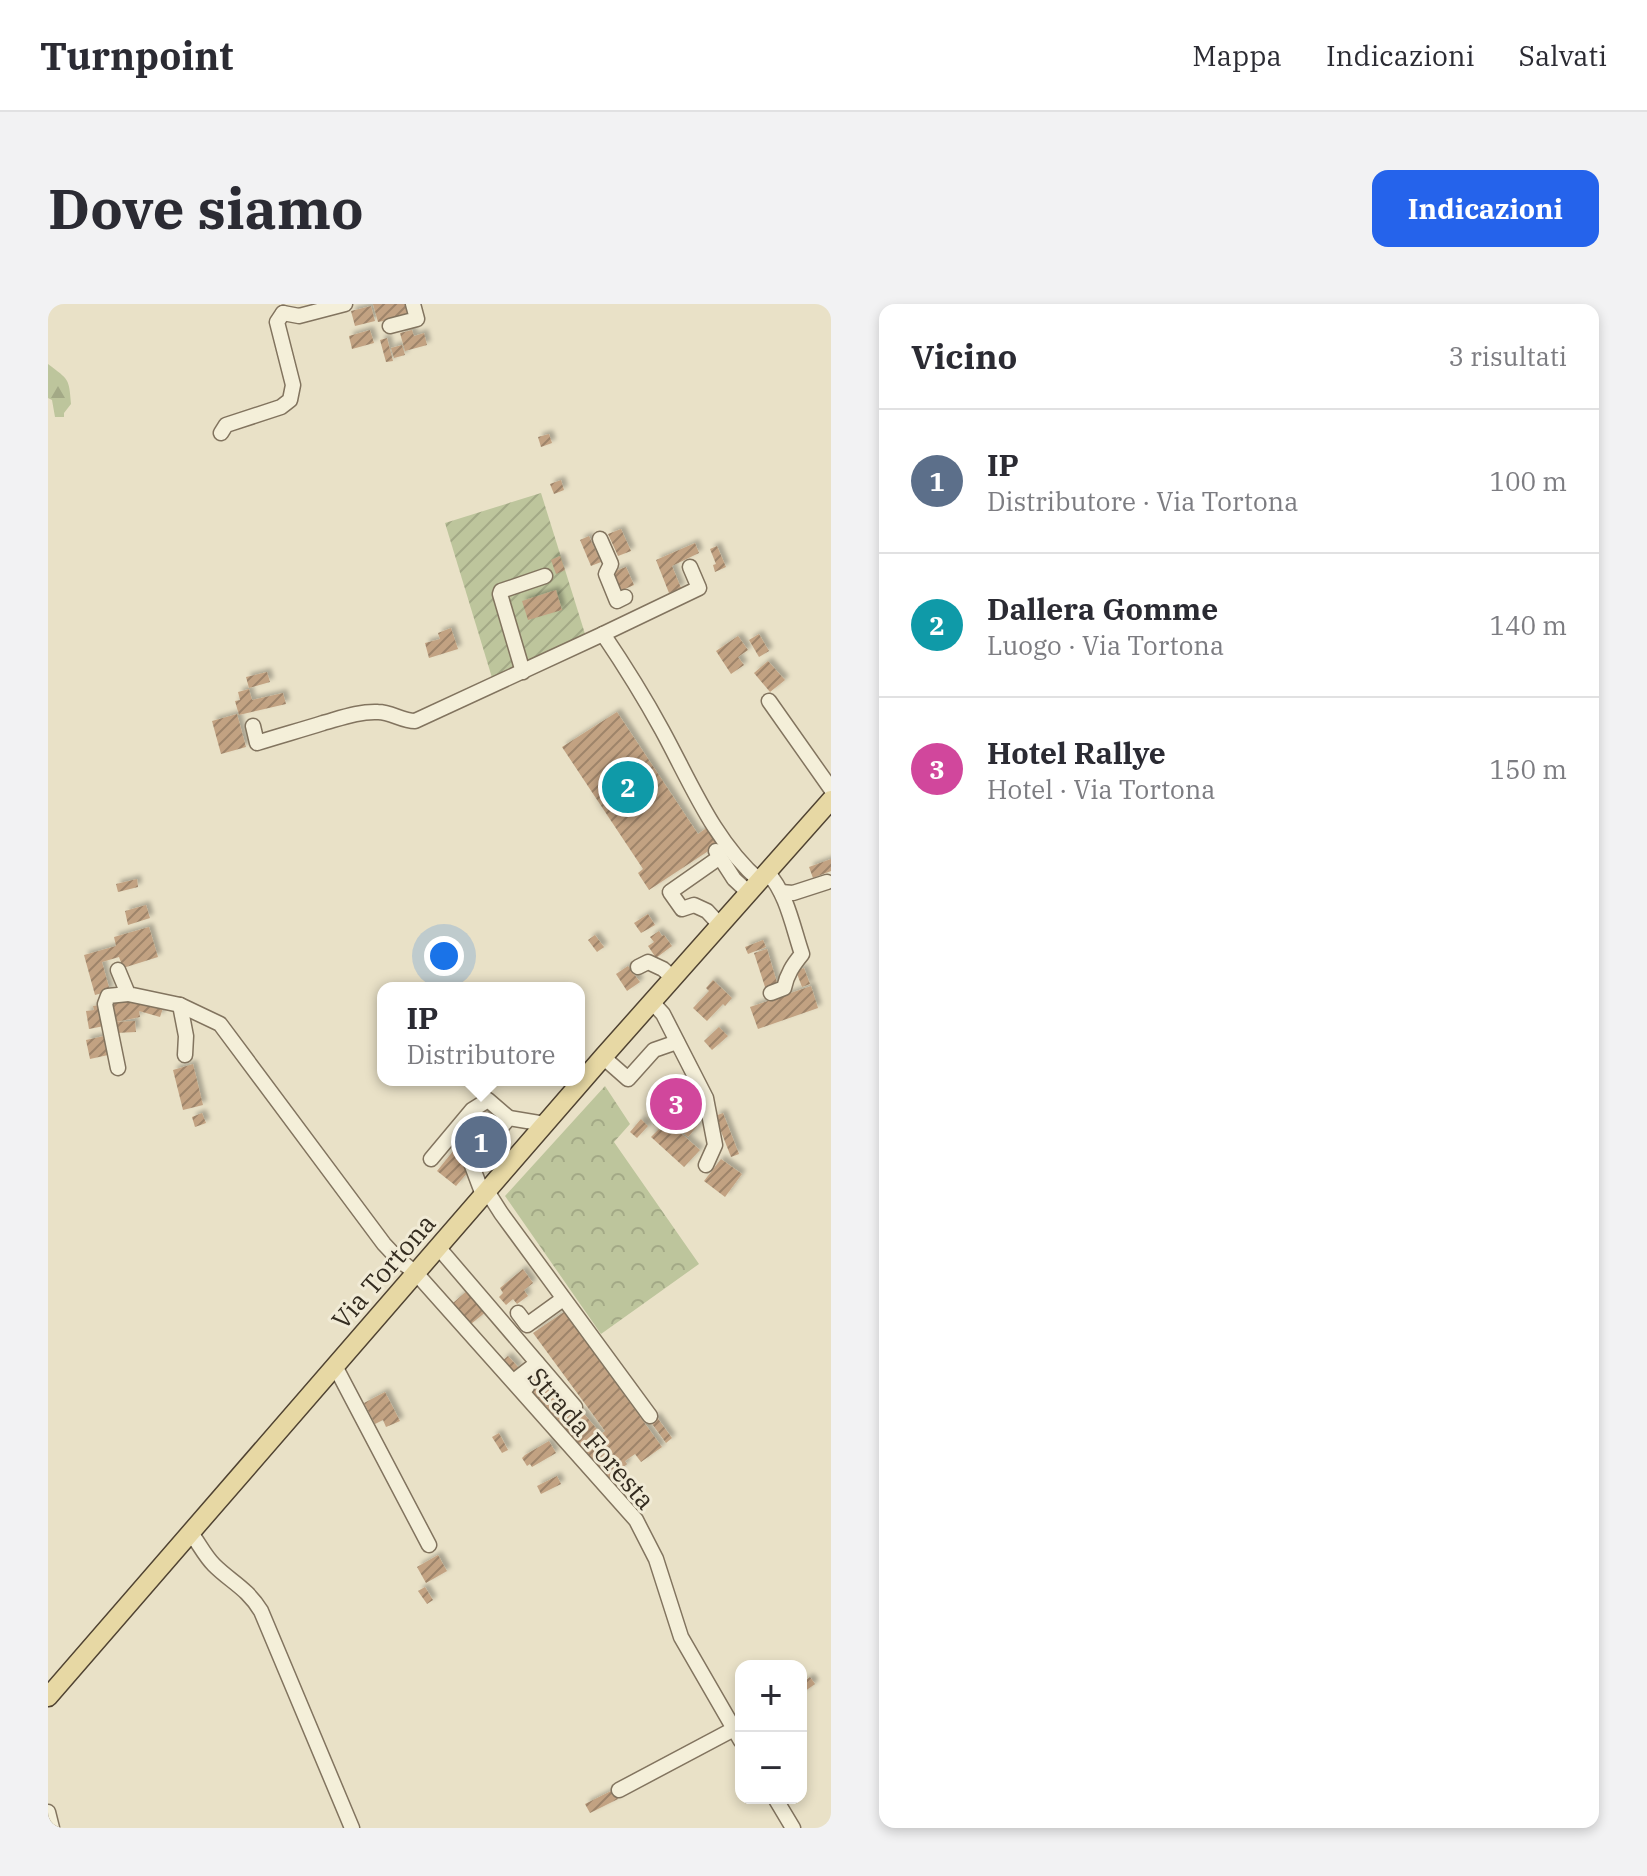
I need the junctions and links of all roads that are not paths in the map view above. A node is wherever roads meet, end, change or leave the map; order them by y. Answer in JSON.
{"nodes":[{"id":1,"x":345,"y":304,"type":"edge"},
{"id":2,"x":413,"y":304,"type":"edge"},
{"id":3,"x":281,"y":308,"type":"edge"},
{"id":4,"x":390,"y":326,"type":"dead end"},
{"id":5,"x":221,"y":433,"type":"dead end"},
{"id":6,"x":600,"y":539,"type":"dead end"},
{"id":7,"x":690,"y":567,"type":"dead end"},
{"id":8,"x":545,"y":576,"type":"dead end"},
{"id":9,"x":634,"y":619,"type":"junction"},
{"id":10,"x":603,"y":634,"type":"junction"},
{"id":11,"x":523,"y":672,"type":"junction"},
{"id":12,"x":769,"y":701,"type":"dead end"},
{"id":13,"x":253,"y":726,"type":"dead end"},
{"id":14,"x":831,"y":789,"type":"edge"},
{"id":15,"x":831,"y":800,"type":"edge"},
{"id":16,"x":759,"y":882,"type":"junction"},
{"id":17,"x":827,"y":882,"type":"dead end"},
{"id":18,"x":781,"y":892,"type":"junction"},
{"id":19,"x":720,"y":925,"type":"junction"},
{"id":20,"x":638,"y":967,"type":"dead end"},
{"id":21,"x":118,"y":970,"type":"dead end"},
{"id":22,"x":673,"y":978,"type":"junction"},
{"id":23,"x":771,"y":993,"type":"dead end"},
{"id":24,"x":128,"y":994,"type":"junction"},
{"id":25,"x":652,"y":1002,"type":"junction"},
{"id":26,"x":180,"y":1005,"type":"junction"},
{"id":27,"x":677,"y":1042,"type":"junction"},
{"id":28,"x":185,"y":1055,"type":"dead end"},
{"id":29,"x":603,"y":1057,"type":"junction"},
{"id":30,"x":118,"y":1068,"type":"dead end"},
{"id":31,"x":585,"y":1078,"type":"edge"},
{"id":32,"x":578,"y":1086,"type":"edge"},
{"id":33,"x":509,"y":1118,"type":"junction"},
{"id":34,"x":545,"y":1124,"type":"junction"},
{"id":35,"x":431,"y":1159,"type":"dead end"},
{"id":36,"x":706,"y":1165,"type":"dead end"},
{"id":37,"x":485,"y":1193,"type":"junction"},
{"id":38,"x":438,"y":1247,"type":"junction"},
{"id":39,"x":416,"y":1273,"type":"junction"},
{"id":40,"x":563,"y":1299,"type":"junction"},
{"id":41,"x":518,"y":1313,"type":"dead end"},
{"id":42,"x":537,"y":1363,"type":"junction"},
{"id":43,"x":335,"y":1366,"type":"junction"},
{"id":44,"x":527,"y":1387,"type":"dead end"},
{"id":45,"x":575,"y":1407,"type":"dead end"},
{"id":46,"x":650,"y":1416,"type":"dead end"},
{"id":47,"x":190,"y":1532,"type":"junction"},
{"id":48,"x":429,"y":1545,"type":"dead end"},
{"id":49,"x":51,"y":1687,"type":"edge"},
{"id":50,"x":736,"y":1732,"type":"edge"},
{"id":51,"x":735,"y":1736,"type":"edge"},
{"id":52,"x":619,"y":1790,"type":"dead end"},
{"id":53,"x":779,"y":1804,"type":"edge"},
{"id":54,"x":48,"y":1812,"type":"edge"},
{"id":55,"x":52,"y":1828,"type":"edge"},
{"id":56,"x":352,"y":1828,"type":"edge"},
{"id":57,"x":793,"y":1828,"type":"edge"}],
"edges":[{"from":1,"to":3,"type":"street"},
{"from":2,"to":4,"type":"street"},
{"from":3,"to":5,"type":"street"},
{"from":6,"to":9,"type":"street"},
{"from":7,"to":9,"type":"street"},
{"from":8,"to":11,"type":"street"},
{"from":9,"to":10,"type":"street"},
{"from":10,"to":11,"type":"street"},
{"from":10,"to":16,"type":"street"},
{"from":11,"to":13,"type":"street"},
{"from":12,"to":14,"type":"street"},
{"from":15,"to":16,"type":"main road","name":"Via Tortona"},
{"from":16,"to":18,"type":"street"},
{"from":16,"to":19,"type":"main road","name":"Via Tortona"},
{"from":16,"to":19,"type":"street"},
{"from":17,"to":18,"type":"street"},
{"from":18,"to":23,"type":"street"},
{"from":19,"to":22,"type":"main road","name":"Via Tortona"},
{"from":20,"to":22,"type":"street"},
{"from":21,"to":24,"type":"street"},
{"from":22,"to":25,"type":"main road","name":"Via Tortona"},
{"from":24,"to":26,"type":"street","name":"Strada Foresta"},
{"from":24,"to":30,"type":"street"},
{"from":25,"to":27,"type":"street"},
{"from":25,"to":29,"type":"main road","name":"Via Tortona"},
{"from":26,"to":28,"type":"street"},
{"from":26,"to":39,"type":"street","name":"Strada Foresta"},
{"from":27,"to":29,"type":"street"},
{"from":27,"to":36,"type":"street"},
{"from":29,"to":31,"type":"main road","name":"Via Tortona"},
{"from":32,"to":34,"type":"main road","name":"Via Tortona"},
{"from":33,"to":34,"type":"street"},
{"from":33,"to":35,"type":"street"},
{"from":33,"to":37,"type":"street"},
{"from":34,"to":37,"type":"main road","name":"Via Tortona"},
{"from":37,"to":38,"type":"main road","name":"Via Tortona"},
{"from":37,"to":40,"type":"street"},
{"from":38,"to":39,"type":"main road","name":"Via Tortona"},
{"from":38,"to":42,"type":"street"},
{"from":39,"to":43,"type":"main road","name":"Via Tortona"},
{"from":39,"to":50,"type":"street","name":"Strada Foresta"},
{"from":40,"to":41,"type":"street"},
{"from":40,"to":46,"type":"street"},
{"from":42,"to":44,"type":"street"},
{"from":42,"to":45,"type":"street"},
{"from":43,"to":47,"type":"main road","name":"Via Tortona"},
{"from":43,"to":48,"type":"street"},
{"from":47,"to":49,"type":"main road","name":"Via Tortona"},
{"from":47,"to":56,"type":"street"},
{"from":51,"to":52,"type":"street"},
{"from":53,"to":57,"type":"street"},
{"from":54,"to":55,"type":"street"}]}
